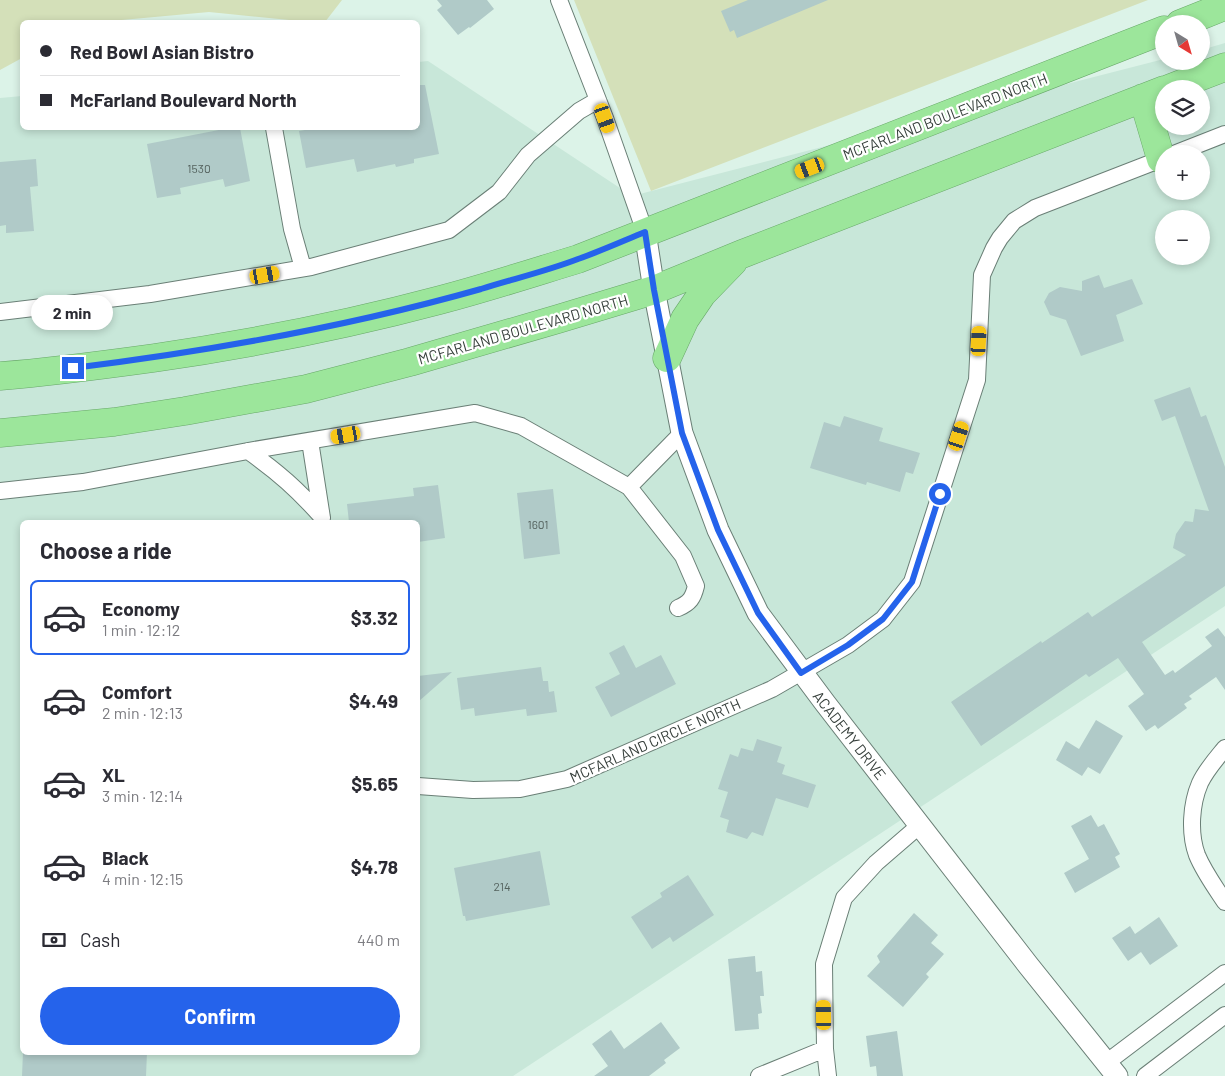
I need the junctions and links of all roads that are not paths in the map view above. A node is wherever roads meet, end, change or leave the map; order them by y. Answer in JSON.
{"nodes":[{"id":1,"x":559,"y":0,"type":"edge"},
{"id":2,"x":1225,"y":6,"type":"edge"},
{"id":3,"x":1202,"y":15,"type":"edge"},
{"id":4,"x":1155,"y":34,"type":"edge"},
{"id":5,"x":1225,"y":67,"type":"edge"},
{"id":6,"x":1191,"y":80,"type":"edge"},
{"id":7,"x":1153,"y":94,"type":"edge"},
{"id":8,"x":598,"y":100,"type":"junction"},
{"id":9,"x":274,"y":130,"type":"edge"},
{"id":10,"x":1225,"y":134,"type":"edge"},
{"id":11,"x":1164,"y":145,"type":"edge"},
{"id":12,"x":1197,"y":145,"type":"edge"},
{"id":13,"x":1155,"y":161,"type":"edge"},
{"id":14,"x":645,"y":232,"type":"junction"},
{"id":15,"x":742,"y":254,"type":"junction"},
{"id":16,"x":303,"y":268,"type":"junction"},
{"id":17,"x":654,"y":290,"type":"junction"},
{"id":18,"x":0,"y":312,"type":"edge"},
{"id":19,"x":667,"y":358,"type":"junction"},
{"id":20,"x":8,"y":378,"type":"edge"},
{"id":21,"x":0,"y":432,"type":"edge"},
{"id":22,"x":682,"y":433,"type":"junction"},
{"id":23,"x":310,"y":441,"type":"junction"},
{"id":24,"x":248,"y":451,"type":"junction"},
{"id":25,"x":629,"y":487,"type":"junction"},
{"id":26,"x":0,"y":491,"type":"edge"},
{"id":27,"x":322,"y":520,"type":"edge"},
{"id":28,"x":678,"y":608,"type":"dead end"},
{"id":29,"x":801,"y":673,"type":"junction"},
{"id":30,"x":1225,"y":748,"type":"edge"},
{"id":31,"x":420,"y":786,"type":"edge"},
{"id":32,"x":920,"y":825,"type":"junction"},
{"id":33,"x":1225,"y":902,"type":"edge"},
{"id":34,"x":1225,"y":973,"type":"edge"},
{"id":35,"x":1225,"y":1015,"type":"edge"},
{"id":36,"x":825,"y":1049,"type":"junction"},
{"id":37,"x":1112,"y":1070,"type":"edge"},
{"id":38,"x":759,"y":1076,"type":"edge"},
{"id":39,"x":828,"y":1076,"type":"edge"},
{"id":40,"x":1146,"y":1076,"type":"edge"}],
"edges":[{"from":1,"to":8,"type":"street"},
{"from":2,"to":3,"type":"highway"},
{"from":4,"to":14,"type":"highway","name":"MCFARLAND BOULEVARD NORTH"},
{"from":5,"to":6,"type":"highway"},
{"from":7,"to":11,"type":"highway"},
{"from":7,"to":15,"type":"highway","name":"MCFARLAND BOULEVARD NORTH"},
{"from":8,"to":14,"type":"street"},
{"from":8,"to":16,"type":"street"},
{"from":9,"to":16,"type":"street"},
{"from":10,"to":12,"type":"street","name":"MCFARLAND CIRCLE NORTH"},
{"from":13,"to":29,"type":"street","name":"MCFARLAND CIRCLE NORTH"},
{"from":14,"to":17,"type":"street","name":"ACADEMY DRIVE"},
{"from":14,"to":20,"type":"highway","name":"MCFARLAND BOULEVARD NORTH"},
{"from":15,"to":17,"type":"highway","name":"MCFARLAND BOULEVARD NORTH"},
{"from":15,"to":19,"type":"highway"},
{"from":16,"to":18,"type":"street"},
{"from":17,"to":19,"type":"street","name":"ACADEMY DRIVE"},
{"from":17,"to":21,"type":"highway","name":"MCFARLAND BOULEVARD NORTH"},
{"from":19,"to":22,"type":"street","name":"ACADEMY DRIVE"},
{"from":22,"to":25,"type":"street"},
{"from":22,"to":29,"type":"street","name":"ACADEMY DRIVE"},
{"from":23,"to":24,"type":"street"},
{"from":23,"to":25,"type":"street"},
{"from":23,"to":27,"type":"street"},
{"from":24,"to":26,"type":"street"},
{"from":24,"to":27,"type":"street"},
{"from":25,"to":28,"type":"street"},
{"from":29,"to":31,"type":"street","name":"MCFARLAND CIRCLE NORTH"},
{"from":29,"to":32,"type":"street","name":"ACADEMY DRIVE"},
{"from":30,"to":33,"type":"street"},
{"from":32,"to":36,"type":"street"},
{"from":32,"to":37,"type":"street","name":"ACADEMY DRIVE"},
{"from":34,"to":37,"type":"street"},
{"from":35,"to":40,"type":"street"},
{"from":36,"to":38,"type":"street"},
{"from":36,"to":39,"type":"street"}]}
